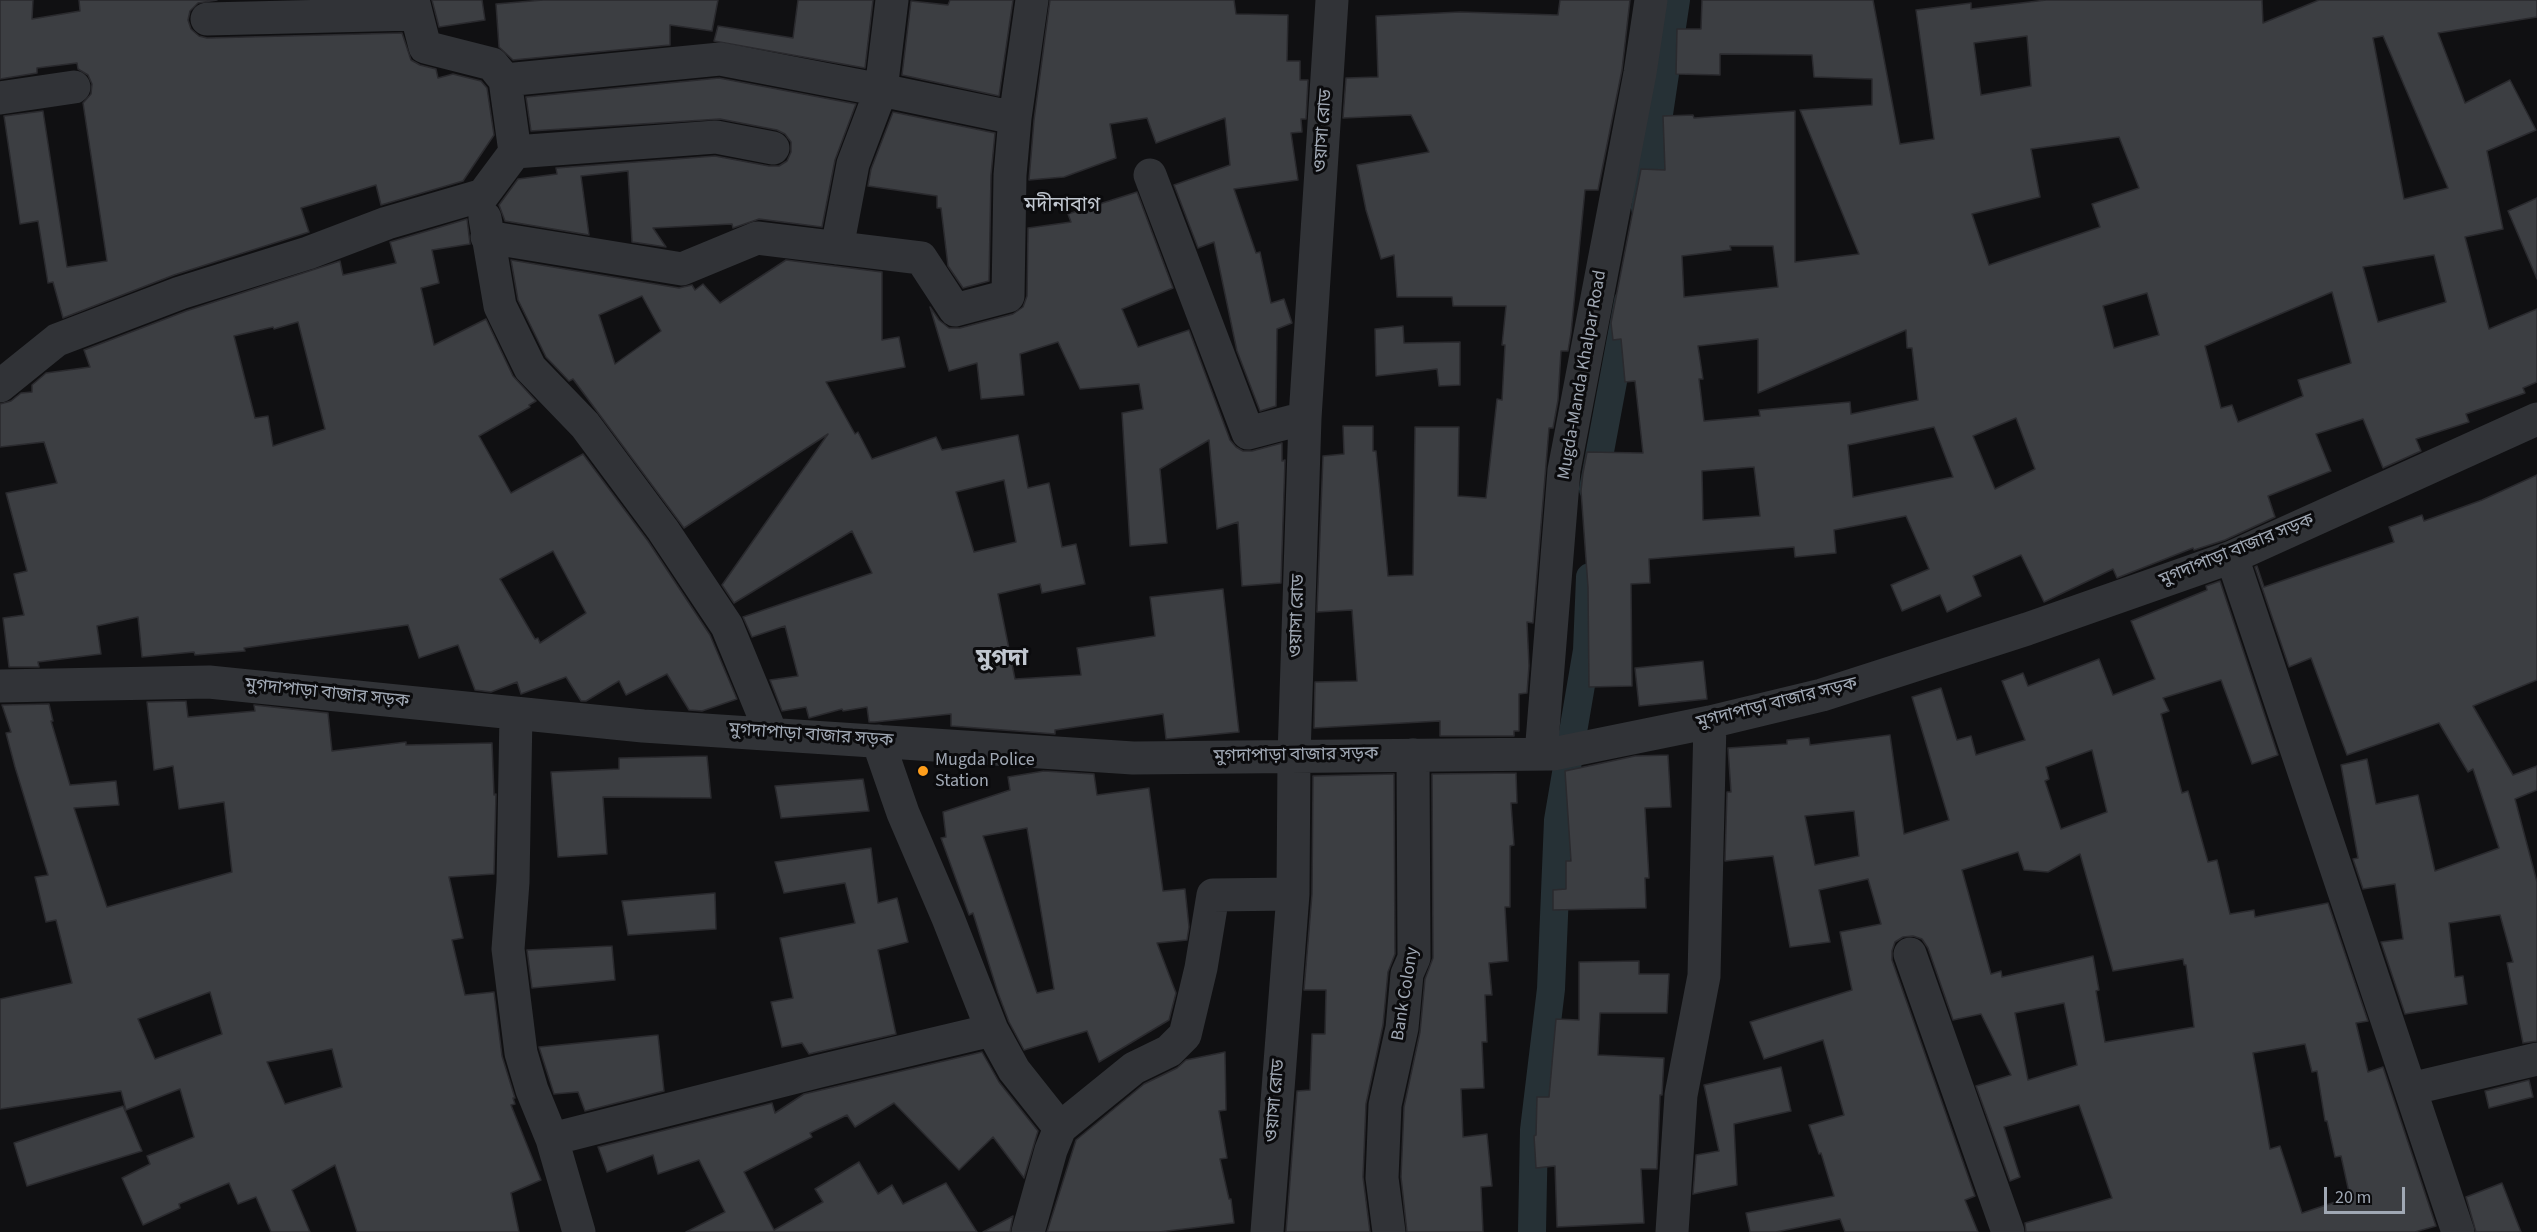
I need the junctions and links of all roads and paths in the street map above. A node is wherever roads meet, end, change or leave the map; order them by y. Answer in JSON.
{"nodes":[{"id":1,"x":892,"y":0,"type":"edge"},
{"id":2,"x":1032,"y":0,"type":"edge"},
{"id":3,"x":1332,"y":0,"type":"edge"},
{"id":4,"x":1651,"y":0,"type":"edge"},
{"id":5,"x":414,"y":7,"type":"edge"},
{"id":6,"x":207,"y":20,"type":"dead end"},
{"id":7,"x":505,"y":80,"type":"junction"},
{"id":8,"x":74,"y":87,"type":"dead end"},
{"id":9,"x":881,"y":90,"type":"junction"},
{"id":10,"x":0,"y":98,"type":"edge"},
{"id":11,"x":1014,"y":118,"type":"junction"},
{"id":12,"x":773,"y":148,"type":"dead end"},
{"id":13,"x":515,"y":152,"type":"junction"},
{"id":14,"x":1150,"y":175,"type":"dead end"},
{"id":15,"x":483,"y":195,"type":"junction"},
{"id":16,"x":487,"y":237,"type":"junction"},
{"id":17,"x":837,"y":248,"type":"junction"},
{"id":18,"x":0,"y":386,"type":"edge"},
{"id":19,"x":1305,"y":418,"type":"junction"},
{"id":20,"x":2537,"y":419,"type":"edge"},
{"id":21,"x":2232,"y":557,"type":"junction"},
{"id":22,"x":0,"y":686,"type":"edge"},
{"id":23,"x":516,"y":713,"type":"junction"},
{"id":24,"x":1710,"y":722,"type":"junction"},
{"id":25,"x":771,"y":733,"type":"junction"},
{"id":26,"x":878,"y":741,"type":"junction"},
{"id":27,"x":1413,"y":754,"type":"junction"},
{"id":28,"x":1547,"y":754,"type":"junction"},
{"id":29,"x":1294,"y":756,"type":"junction"},
{"id":30,"x":1293,"y":894,"type":"junction"},
{"id":31,"x":1910,"y":954,"type":"dead end"},
{"id":32,"x":992,"y":1030,"type":"junction"},
{"id":33,"x":2537,"y":1059,"type":"edge"},
{"id":34,"x":2410,"y":1089,"type":"junction"},
{"id":35,"x":1060,"y":1128,"type":"junction"},
{"id":36,"x":552,"y":1139,"type":"junction"},
{"id":37,"x":579,"y":1232,"type":"edge"},
{"id":38,"x":1028,"y":1232,"type":"edge"},
{"id":39,"x":1267,"y":1232,"type":"edge"},
{"id":40,"x":1389,"y":1232,"type":"edge"},
{"id":41,"x":1672,"y":1232,"type":"edge"},
{"id":42,"x":2008,"y":1232,"type":"edge"},
{"id":43,"x":2458,"y":1232,"type":"edge"}],
"edges":[{"from":1,"to":9,"type":"street"},
{"from":2,"to":11,"type":"street"},
{"from":3,"to":19,"type":"street","name":"ওয়াসা রোড"},
{"from":4,"to":28,"type":"street","name":"Mugda-Manda Khalpar Road"},
{"from":5,"to":6,"type":"street"},
{"from":5,"to":7,"type":"street"},
{"from":7,"to":9,"type":"street"},
{"from":7,"to":13,"type":"street"},
{"from":8,"to":10,"type":"street"},
{"from":9,"to":11,"type":"street"},
{"from":9,"to":17,"type":"street"},
{"from":11,"to":17,"type":"street"},
{"from":12,"to":13,"type":"street"},
{"from":13,"to":15,"type":"street"},
{"from":14,"to":19,"type":"street"},
{"from":15,"to":16,"type":"street"},
{"from":15,"to":18,"type":"street"},
{"from":16,"to":17,"type":"street"},
{"from":16,"to":25,"type":"street"},
{"from":19,"to":29,"type":"street","name":"ওয়াসা রোড"},
{"from":20,"to":21,"type":"street","name":"মুগদাপাড়া বাজার সড়ক"},
{"from":21,"to":24,"type":"street","name":"মুগদাপাড়া বাজার সড়ক"},
{"from":21,"to":34,"type":"street"},
{"from":22,"to":23,"type":"street","name":"মুগদাপাড়া বাজার সড়ক"},
{"from":23,"to":25,"type":"street","name":"মুগদাপাড়া বাজার সড়ক"},
{"from":23,"to":36,"type":"street"},
{"from":24,"to":28,"type":"street","name":"মুগদাপাড়া বাজার সড়ক"},
{"from":24,"to":41,"type":"street"},
{"from":25,"to":26,"type":"street","name":"মুগদাপাড়া বাজার সড়ক"},
{"from":26,"to":29,"type":"street","name":"মুগদাপাড়া বাজার সড়ক"},
{"from":26,"to":32,"type":"street"},
{"from":27,"to":28,"type":"street","name":"মুগদাপাড়া বাজার সড়ক"},
{"from":27,"to":29,"type":"street","name":"মুগদাপাড়া বাজার সড়ক"},
{"from":27,"to":40,"type":"street","name":"Bank Colony"},
{"from":29,"to":30,"type":"street","name":"ওয়াসা রোড"},
{"from":30,"to":35,"type":"street"},
{"from":30,"to":39,"type":"street","name":"ওয়াসা রোড"},
{"from":31,"to":42,"type":"street"},
{"from":32,"to":35,"type":"street"},
{"from":32,"to":36,"type":"street"},
{"from":33,"to":34,"type":"street"},
{"from":34,"to":43,"type":"street"},
{"from":35,"to":38,"type":"street"},
{"from":36,"to":37,"type":"street"}]}
